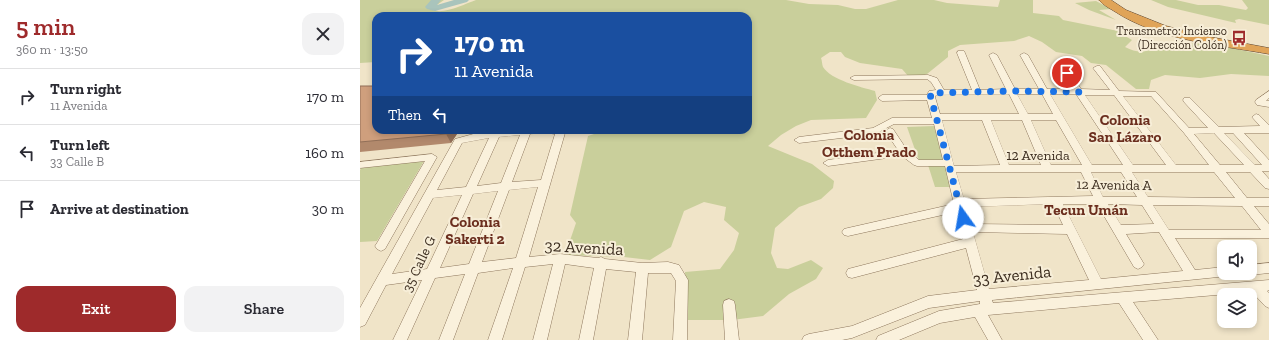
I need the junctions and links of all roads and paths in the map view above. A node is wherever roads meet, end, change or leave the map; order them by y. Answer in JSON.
{"nodes":[{"id":1,"x":1104,"y":0,"type":"edge"},
{"id":2,"x":1114,"y":0,"type":"edge"},
{"id":3,"x":1269,"y":46,"type":"edge"},
{"id":4,"x":1269,"y":52,"type":"edge"},
{"id":5,"x":960,"y":53,"type":"dead end"},
{"id":6,"x":993,"y":55,"type":"dead end"},
{"id":7,"x":1024,"y":55,"type":"dead end"},
{"id":8,"x":1060,"y":64,"type":"dead end"},
{"id":9,"x":1097,"y":68,"type":"dead end"},
{"id":10,"x":854,"y":78,"type":"dead end"},
{"id":11,"x":1011,"y":91,"type":"junction"},
{"id":12,"x":1045,"y":91,"type":"junction"},
{"id":13,"x":977,"y":92,"type":"junction"},
{"id":14,"x":1080,"y":92,"type":"junction"},
{"id":15,"x":1114,"y":92,"type":"junction"},
{"id":16,"x":935,"y":94,"type":"junction"},
{"id":17,"x":1269,"y":94,"type":"edge"},
{"id":18,"x":882,"y":98,"type":"dead end"},
{"id":19,"x":1187,"y":100,"type":"dead end"},
{"id":20,"x":1266,"y":104,"type":"edge"},
{"id":21,"x":985,"y":117,"type":"junction"},
{"id":22,"x":1025,"y":117,"type":"junction"},
{"id":23,"x":1060,"y":117,"type":"junction"},
{"id":24,"x":937,"y":119,"type":"junction"},
{"id":25,"x":1262,"y":120,"type":"edge"},
{"id":26,"x":891,"y":126,"type":"junction"},
{"id":27,"x":1217,"y":130,"type":"junction"},
{"id":28,"x":1236,"y":130,"type":"junction"},
{"id":29,"x":1269,"y":130,"type":"edge"},
{"id":30,"x":1187,"y":132,"type":"junction"},
{"id":31,"x":505,"y":134,"type":"edge"},
{"id":32,"x":525,"y":134,"type":"edge"},
{"id":33,"x":560,"y":134,"type":"edge"},
{"id":34,"x":495,"y":135,"type":"junction"},
{"id":35,"x":799,"y":140,"type":"dead end"},
{"id":36,"x":904,"y":152,"type":"junction"},
{"id":37,"x":449,"y":157,"type":"junction"},
{"id":38,"x":431,"y":159,"type":"junction"},
{"id":39,"x":828,"y":163,"type":"dead end"},
{"id":40,"x":360,"y":165,"type":"edge"},
{"id":41,"x":949,"y":166,"type":"junction"},
{"id":42,"x":1269,"y":167,"type":"edge"},
{"id":43,"x":1127,"y":168,"type":"junction"},
{"id":44,"x":1217,"y":168,"type":"junction"},
{"id":45,"x":1254,"y":168,"type":"junction"},
{"id":46,"x":1006,"y":169,"type":"junction"},
{"id":47,"x":1048,"y":169,"type":"junction"},
{"id":48,"x":1086,"y":169,"type":"junction"},
{"id":49,"x":1174,"y":169,"type":"junction"},
{"id":50,"x":544,"y":183,"type":"junction"},
{"id":51,"x":1269,"y":185,"type":"edge"},
{"id":52,"x":506,"y":186,"type":"junction"},
{"id":53,"x":469,"y":190,"type":"junction"},
{"id":54,"x":412,"y":191,"type":"junction"},
{"id":55,"x":431,"y":191,"type":"junction"},
{"id":56,"x":1056,"y":200,"type":"junction"},
{"id":57,"x":1100,"y":200,"type":"junction"},
{"id":58,"x":1145,"y":200,"type":"junction"},
{"id":59,"x":1245,"y":202,"type":"junction"},
{"id":60,"x":1269,"y":202,"type":"edge"},
{"id":61,"x":960,"y":205,"type":"junction"},
{"id":62,"x":966,"y":228,"type":"junction"},
{"id":63,"x":1070,"y":230,"type":"junction"},
{"id":64,"x":1118,"y":230,"type":"junction"},
{"id":65,"x":1165,"y":231,"type":"junction"},
{"id":66,"x":848,"y":232,"type":"dead end"},
{"id":67,"x":1269,"y":233,"type":"edge"},
{"id":68,"x":970,"y":242,"type":"junction"},
{"id":69,"x":381,"y":246,"type":"dead end"},
{"id":70,"x":560,"y":259,"type":"junction"},
{"id":71,"x":521,"y":262,"type":"junction"},
{"id":72,"x":600,"y":262,"type":"junction"},
{"id":73,"x":1138,"y":264,"type":"dead end"},
{"id":74,"x":474,"y":268,"type":"junction"},
{"id":75,"x":642,"y":268,"type":"junction"},
{"id":76,"x":1269,"y":268,"type":"edge"},
{"id":77,"x":1257,"y":269,"type":"edge"},
{"id":78,"x":431,"y":273,"type":"junction"},
{"id":79,"x":852,"y":273,"type":"dead end"},
{"id":80,"x":1217,"y":273,"type":"edge"},
{"id":81,"x":1192,"y":275,"type":"junction"},
{"id":82,"x":382,"y":280,"type":"junction"},
{"id":83,"x":1097,"y":284,"type":"junction"},
{"id":84,"x":1269,"y":285,"type":"edge"},
{"id":85,"x":1255,"y":286,"type":"junction"},
{"id":86,"x":984,"y":294,"type":"junction"},
{"id":87,"x":1122,"y":297,"type":"junction"},
{"id":88,"x":1269,"y":302,"type":"edge"},
{"id":89,"x":729,"y":305,"type":"dead end"},
{"id":90,"x":984,"y":310,"type":"junction"},
{"id":91,"x":360,"y":321,"type":"edge"},
{"id":92,"x":400,"y":340,"type":"edge"},
{"id":93,"x":446,"y":340,"type":"edge"},
{"id":94,"x":495,"y":340,"type":"edge"},
{"id":95,"x":540,"y":340,"type":"edge"},
{"id":96,"x":586,"y":340,"type":"edge"},
{"id":97,"x":635,"y":340,"type":"edge"},
{"id":98,"x":680,"y":340,"type":"edge"},
{"id":99,"x":732,"y":340,"type":"edge"},
{"id":100,"x":809,"y":340,"type":"edge"},
{"id":101,"x":883,"y":340,"type":"edge"},
{"id":102,"x":995,"y":340,"type":"edge"},
{"id":103,"x":1151,"y":340,"type":"edge"}],
"edges":[{"from":1,"to":4,"type":"highway"},
{"from":2,"to":3,"type":"highway"},
{"from":5,"to":13,"type":"street"},
{"from":6,"to":11,"type":"street"},
{"from":7,"to":12,"type":"street"},
{"from":8,"to":14,"type":"street"},
{"from":9,"to":15,"type":"street"},
{"from":10,"to":16,"type":"street"},
{"from":11,"to":12,"type":"street"},
{"from":11,"to":13,"type":"street"},
{"from":11,"to":22,"type":"street"},
{"from":12,"to":14,"type":"street"},
{"from":12,"to":23,"type":"street"},
{"from":13,"to":16,"type":"street"},
{"from":14,"to":15,"type":"street"},
{"from":14,"to":43,"type":"street"},
{"from":15,"to":30,"type":"street"},
{"from":15,"to":49,"type":"street"},
{"from":16,"to":18,"type":"street"},
{"from":16,"to":24,"type":"street"},
{"from":17,"to":20,"type":"street"},
{"from":19,"to":27,"type":"street"},
{"from":21,"to":22,"type":"street"},
{"from":21,"to":24,"type":"street"},
{"from":21,"to":46,"type":"street"},
{"from":22,"to":23,"type":"street"},
{"from":22,"to":47,"type":"street"},
{"from":23,"to":48,"type":"street"},
{"from":24,"to":26,"type":"street"},
{"from":24,"to":41,"type":"street"},
{"from":25,"to":29,"type":"street"},
{"from":26,"to":35,"type":"street"},
{"from":26,"to":36,"type":"street"},
{"from":27,"to":28,"type":"street"},
{"from":27,"to":30,"type":"street"},
{"from":27,"to":45,"type":"street"},
{"from":28,"to":29,"type":"street"},
{"from":28,"to":42,"type":"street"},
{"from":30,"to":44,"type":"street"},
{"from":31,"to":34,"type":"street"},
{"from":32,"to":52,"type":"street"},
{"from":33,"to":50,"type":"street"},
{"from":34,"to":37,"type":"street"},
{"from":34,"to":53,"type":"street","name":"35 Calle G"},
{"from":36,"to":39,"type":"street"},
{"from":36,"to":41,"type":"street","name":"12 Avenida"},
{"from":37,"to":38,"type":"street"},
{"from":37,"to":55,"type":"street"},
{"from":38,"to":40,"type":"street"},
{"from":38,"to":54,"type":"street"},
{"from":41,"to":46,"type":"street","name":"12 Avenida"},
{"from":41,"to":61,"type":"street"},
{"from":42,"to":45,"type":"street","name":"12 Avenida"},
{"from":43,"to":48,"type":"street","name":"12 Avenida"},
{"from":43,"to":49,"type":"street","name":"12 Avenida"},
{"from":43,"to":58,"type":"street"},
{"from":44,"to":45,"type":"street","name":"12 Avenida"},
{"from":44,"to":49,"type":"street","name":"12 Avenida"},
{"from":44,"to":59,"type":"street"},
{"from":45,"to":51,"type":"street"},
{"from":46,"to":47,"type":"street","name":"12 Avenida"},
{"from":47,"to":48,"type":"street","name":"12 Avenida"},
{"from":48,"to":57,"type":"street"},
{"from":50,"to":52,"type":"street"},
{"from":50,"to":71,"type":"street"},
{"from":52,"to":53,"type":"street"},
{"from":52,"to":74,"type":"street"},
{"from":53,"to":55,"type":"street"},
{"from":53,"to":78,"type":"street","name":"35 Calle G"},
{"from":54,"to":55,"type":"street"},
{"from":54,"to":69,"type":"street"},
{"from":55,"to":82,"type":"street"},
{"from":56,"to":57,"type":"street","name":"12 Avenida A"},
{"from":56,"to":61,"type":"street","name":"12 Avenida A"},
{"from":56,"to":63,"type":"street"},
{"from":57,"to":58,"type":"street","name":"12 Avenida A"},
{"from":57,"to":64,"type":"street"},
{"from":58,"to":59,"type":"street","name":"12 Avenida A"},
{"from":58,"to":65,"type":"street"},
{"from":59,"to":60,"type":"street","name":"12 Avenida A"},
{"from":59,"to":67,"type":"street"},
{"from":61,"to":62,"type":"street"},
{"from":61,"to":66,"type":"street","name":"12 Avenida A"},
{"from":62,"to":63,"type":"street"},
{"from":62,"to":68,"type":"street"},
{"from":63,"to":83,"type":"street"},
{"from":64,"to":65,"type":"street"},
{"from":64,"to":73,"type":"street"},
{"from":65,"to":67,"type":"street"},
{"from":65,"to":81,"type":"street"},
{"from":68,"to":79,"type":"street"},
{"from":68,"to":86,"type":"street"},
{"from":70,"to":71,"type":"street","name":"32 Avenida"},
{"from":70,"to":72,"type":"street","name":"32 Avenida"},
{"from":70,"to":95,"type":"street"},
{"from":71,"to":74,"type":"street","name":"32 Avenida"},
{"from":71,"to":94,"type":"street"},
{"from":72,"to":75,"type":"street","name":"32 Avenida"},
{"from":72,"to":96,"type":"street"},
{"from":74,"to":78,"type":"street","name":"32 Avenida"},
{"from":74,"to":93,"type":"street"},
{"from":75,"to":97,"type":"street"},
{"from":75,"to":98,"type":"street","name":"32 Avenida"},
{"from":76,"to":77,"type":"street"},
{"from":78,"to":82,"type":"street","name":"32 Avenida"},
{"from":78,"to":92,"type":"street","name":"35 Calle G"},
{"from":80,"to":81,"type":"street","name":"33 Avenida"},
{"from":81,"to":83,"type":"street","name":"33 Avenida"},
{"from":82,"to":91,"type":"street"},
{"from":83,"to":86,"type":"street","name":"33 Avenida"},
{"from":84,"to":85,"type":"street"},
{"from":85,"to":87,"type":"street"},
{"from":85,"to":88,"type":"street"},
{"from":86,"to":90,"type":"street"},
{"from":86,"to":100,"type":"street","name":"33 Avenida"},
{"from":87,"to":90,"type":"street"},
{"from":87,"to":103,"type":"street"},
{"from":89,"to":99,"type":"street"},
{"from":90,"to":101,"type":"street"},
{"from":90,"to":102,"type":"street"}]}
